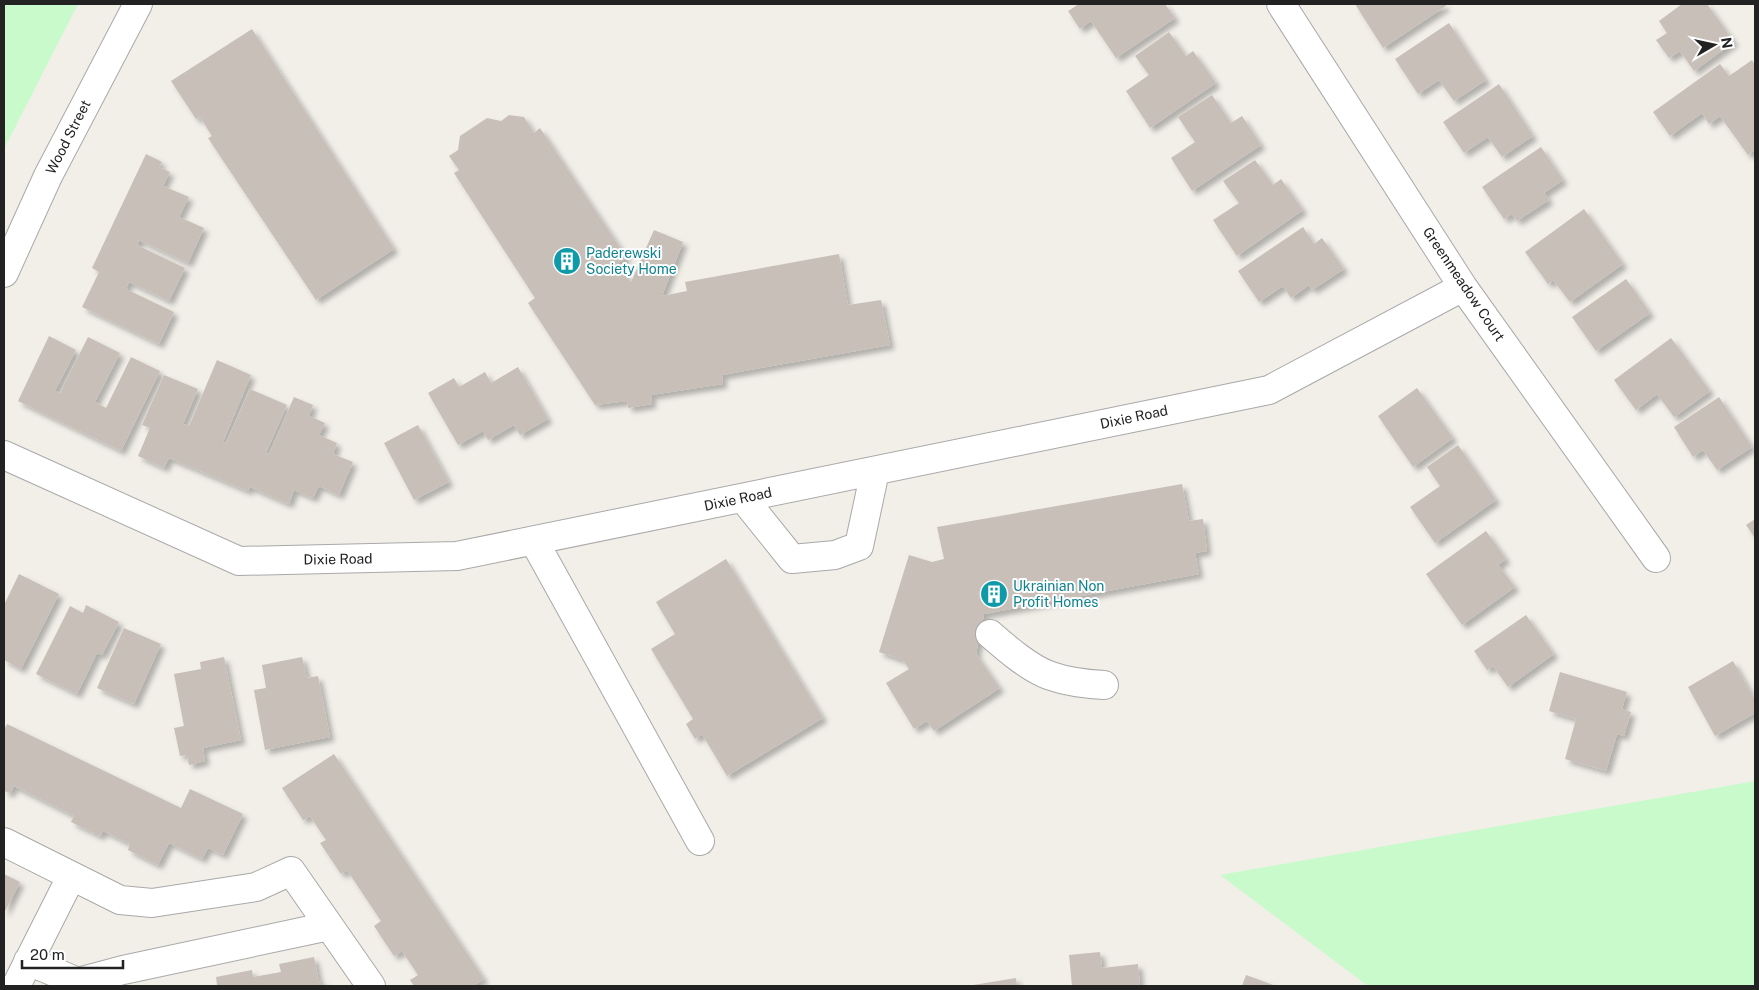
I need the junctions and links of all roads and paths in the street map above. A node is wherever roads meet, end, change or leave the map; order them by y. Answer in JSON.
{"nodes":[{"id":1,"x":138,"y":4,"type":"edge"},
{"id":2,"x":1281,"y":4,"type":"edge"},
{"id":3,"x":4,"y":273,"type":"edge"},
{"id":4,"x":1463,"y":287,"type":"junction"},
{"id":5,"x":4,"y":455,"type":"edge"},
{"id":6,"x":875,"y":471,"type":"junction"},
{"id":7,"x":743,"y":498,"type":"junction"},
{"id":8,"x":534,"y":541,"type":"junction"},
{"id":9,"x":1656,"y":558,"type":"dead end"},
{"id":10,"x":990,"y":634,"type":"dead end"},
{"id":11,"x":1104,"y":685,"type":"dead end"},
{"id":12,"x":700,"y":841,"type":"dead end"},
{"id":13,"x":4,"y":842,"type":"edge"},
{"id":14,"x":70,"y":877,"type":"junction"},
{"id":15,"x":329,"y":926,"type":"junction"},
{"id":16,"x":28,"y":961,"type":"junction"},
{"id":17,"x":16,"y":986,"type":"edge"},
{"id":18,"x":371,"y":986,"type":"edge"}],
"edges":[{"from":1,"to":3,"type":"street","name":"Wood Street"},
{"from":2,"to":4,"type":"street","name":"Greenmeadow Court"},
{"from":4,"to":6,"type":"street","name":"Dixie Road"},
{"from":4,"to":9,"type":"street","name":"Greenmeadow Court"},
{"from":5,"to":8,"type":"street","name":"Dixie Road"},
{"from":6,"to":7,"type":"street","name":"Dixie Road"},
{"from":6,"to":7,"type":"street"},
{"from":7,"to":8,"type":"street","name":"Dixie Road"},
{"from":8,"to":12,"type":"street"},
{"from":10,"to":11,"type":"street"},
{"from":13,"to":14,"type":"street"},
{"from":14,"to":15,"type":"street"},
{"from":14,"to":16,"type":"street"},
{"from":15,"to":16,"type":"street"},
{"from":15,"to":18,"type":"street"},
{"from":16,"to":17,"type":"street"}]}
